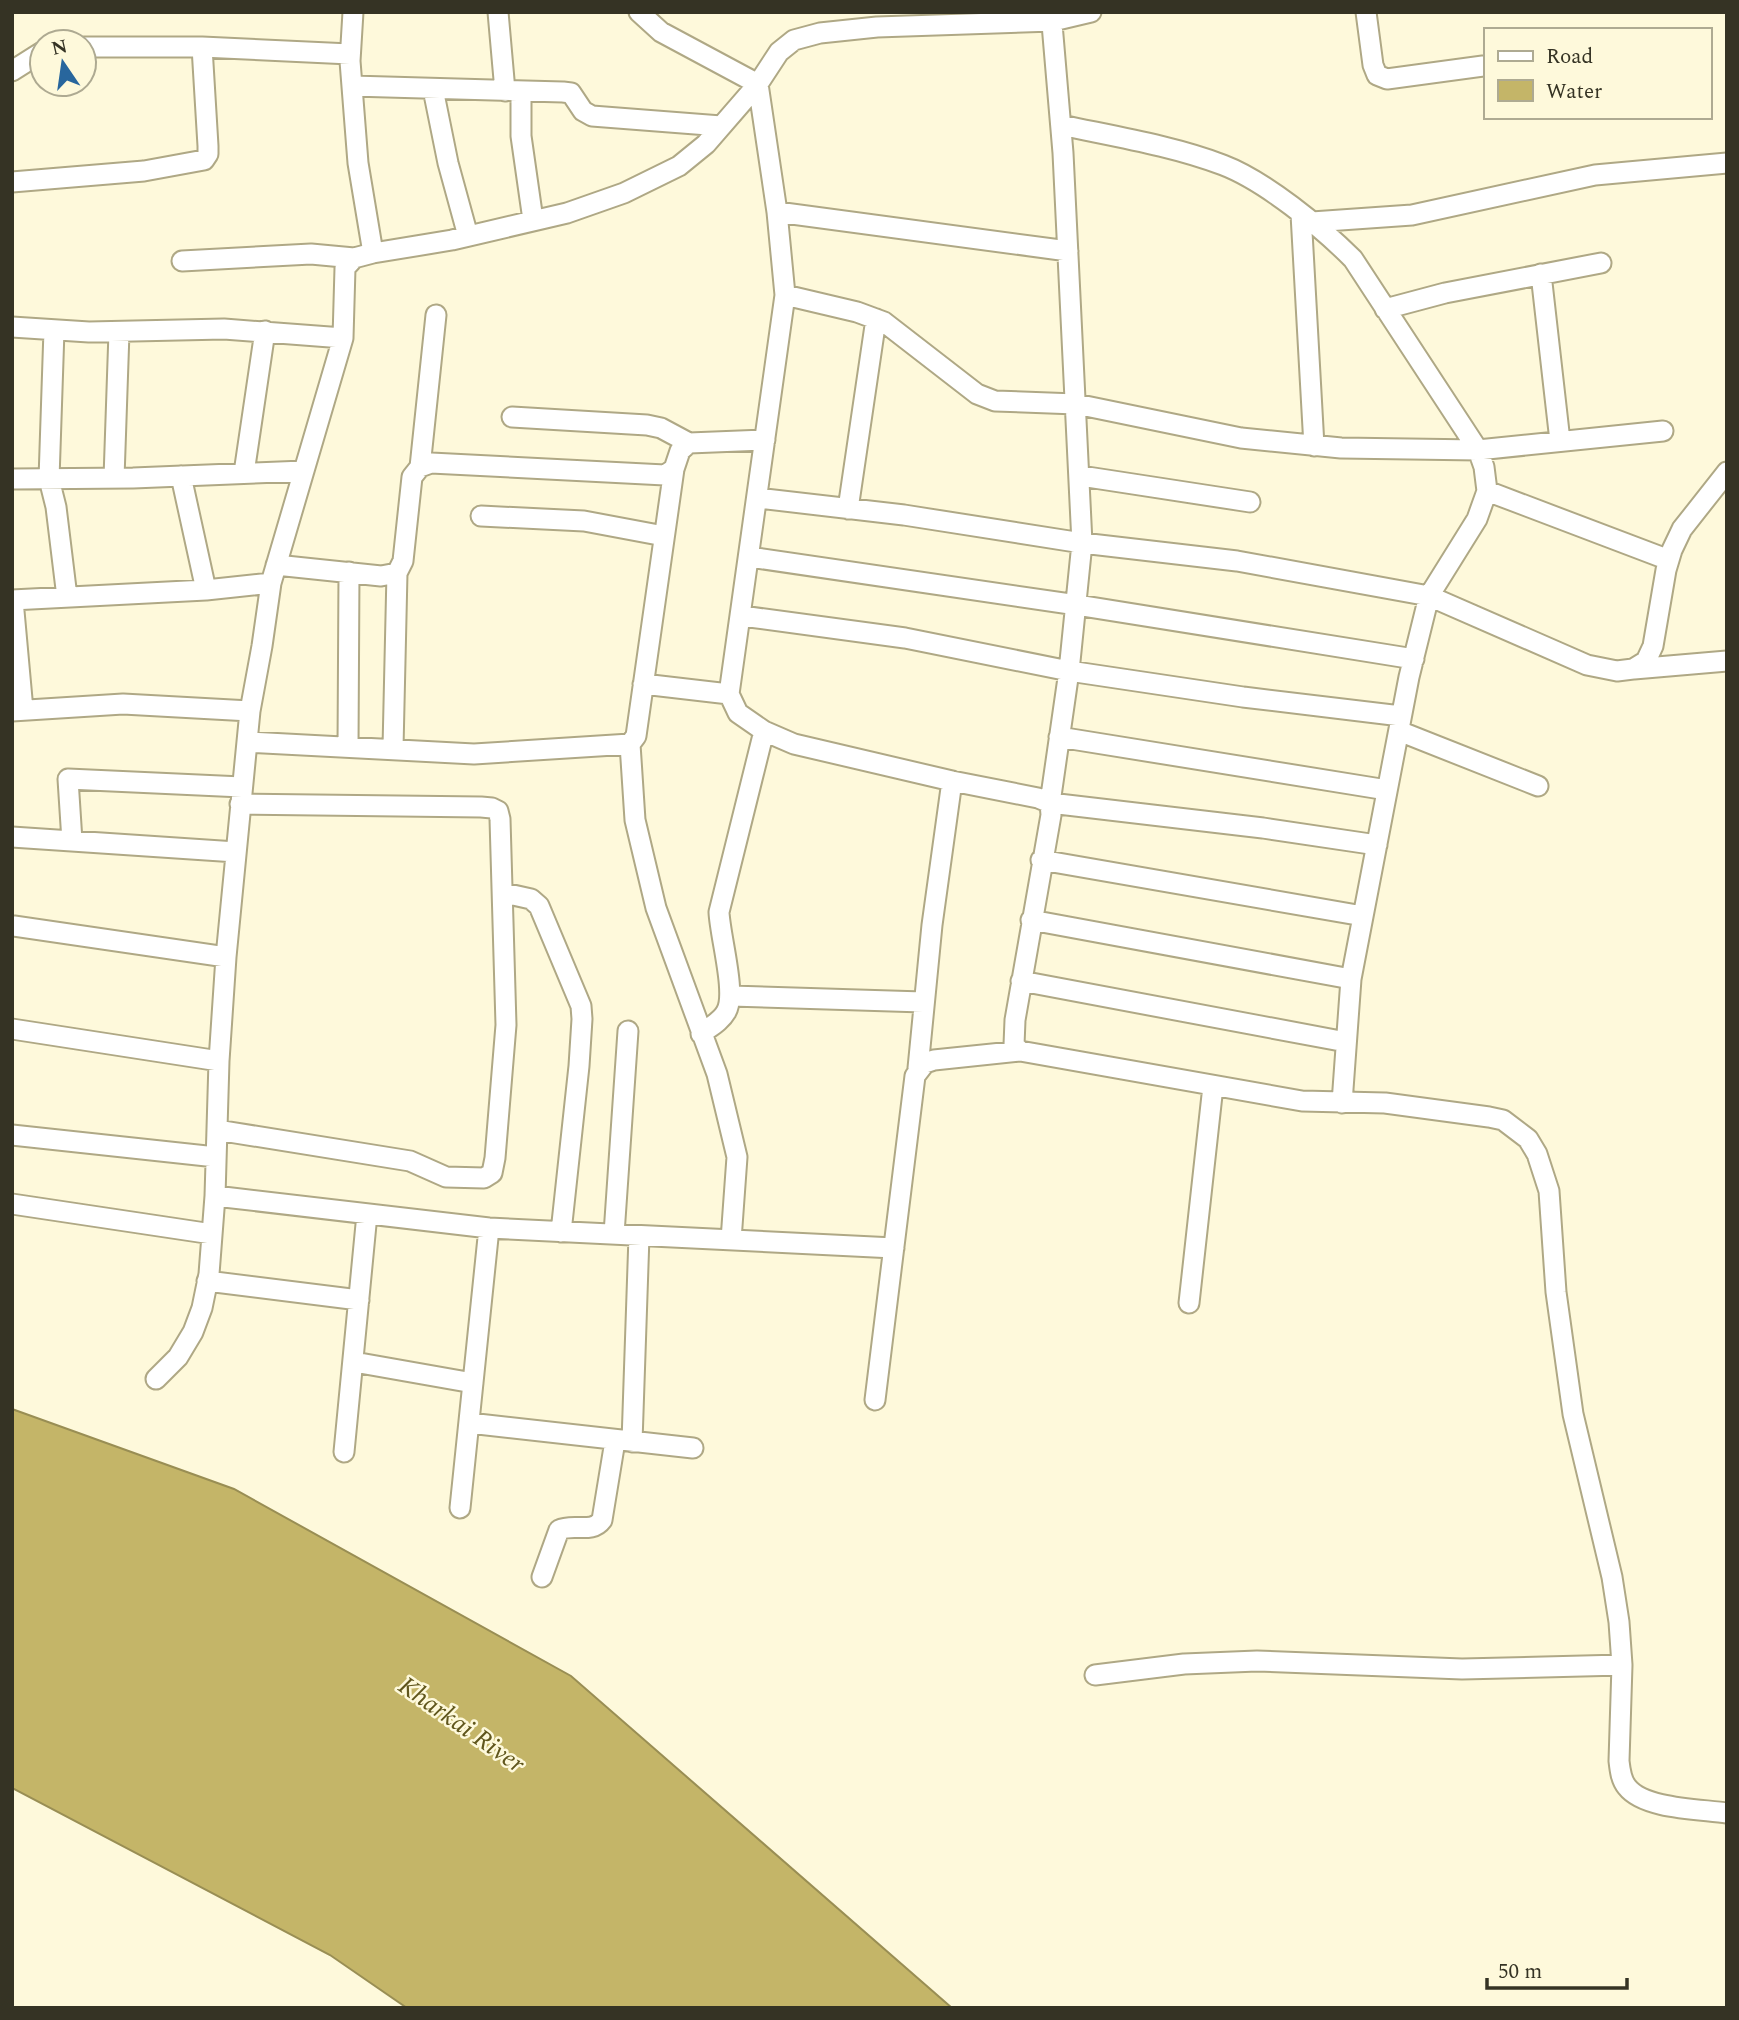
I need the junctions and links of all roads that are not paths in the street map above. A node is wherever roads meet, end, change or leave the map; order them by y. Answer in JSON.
{"nodes":[{"id":1,"x":353,"y":12,"type":"edge"},
{"id":2,"x":498,"y":12,"type":"edge"},
{"id":3,"x":639,"y":12,"type":"edge"},
{"id":4,"x":1091,"y":12,"type":"edge"},
{"id":5,"x":1366,"y":12,"type":"edge"},
{"id":6,"x":1052,"y":17,"type":"edge"},
{"id":7,"x":98,"y":47,"type":"edge"},
{"id":8,"x":202,"y":47,"type":"junction"},
{"id":9,"x":350,"y":54,"type":"junction"},
{"id":10,"x":28,"y":61,"type":"edge"},
{"id":11,"x":1483,"y":66,"type":"dead end"},
{"id":12,"x":12,"y":71,"type":"edge"},
{"id":13,"x":758,"y":84,"type":"junction"},
{"id":14,"x":352,"y":86,"type":"junction"},
{"id":15,"x":433,"y":89,"type":"junction"},
{"id":16,"x":513,"y":91,"type":"junction"},
{"id":17,"x":1061,"y":125,"type":"junction"},
{"id":18,"x":721,"y":126,"type":"junction"},
{"id":19,"x":1727,"y":163,"type":"edge"},
{"id":20,"x":12,"y":182,"type":"edge"},
{"id":21,"x":777,"y":212,"type":"junction"},
{"id":22,"x":1306,"y":218,"type":"junction"},
{"id":23,"x":533,"y":220,"type":"junction"},
{"id":24,"x":468,"y":236,"type":"junction"},
{"id":25,"x":1068,"y":251,"type":"junction"},
{"id":26,"x":364,"y":256,"type":"junction"},
{"id":27,"x":182,"y":261,"type":"dead end"},
{"id":28,"x":1601,"y":263,"type":"dead end"},
{"id":29,"x":1542,"y":274,"type":"junction"},
{"id":30,"x":785,"y":295,"type":"junction"},
{"id":31,"x":1385,"y":309,"type":"junction"},
{"id":32,"x":436,"y":315,"type":"dead end"},
{"id":33,"x":876,"y":319,"type":"junction"},
{"id":34,"x":12,"y":327,"type":"edge"},
{"id":35,"x":54,"y":330,"type":"junction"},
{"id":36,"x":265,"y":331,"type":"junction"},
{"id":37,"x":119,"y":332,"type":"junction"},
{"id":38,"x":343,"y":338,"type":"junction"},
{"id":39,"x":1076,"y":404,"type":"junction"},
{"id":40,"x":512,"y":417,"type":"dead end"},
{"id":41,"x":1663,"y":431,"type":"dead end"},
{"id":42,"x":765,"y":440,"type":"junction"},
{"id":43,"x":1560,"y":441,"type":"junction"},
{"id":44,"x":689,"y":443,"type":"junction"},
{"id":45,"x":1314,"y":446,"type":"junction"},
{"id":46,"x":1478,"y":450,"type":"junction"},
{"id":47,"x":420,"y":467,"type":"junction"},
{"id":48,"x":674,"y":469,"type":"junction"},
{"id":49,"x":304,"y":471,"type":"junction"},
{"id":50,"x":1727,"y":472,"type":"edge"},
{"id":51,"x":244,"y":473,"type":"junction"},
{"id":52,"x":181,"y":476,"type":"junction"},
{"id":53,"x":1081,"y":476,"type":"junction"},
{"id":54,"x":114,"y":478,"type":"junction"},
{"id":55,"x":12,"y":479,"type":"edge"},
{"id":56,"x":49,"y":479,"type":"junction"},
{"id":57,"x":1487,"y":491,"type":"junction"},
{"id":58,"x":758,"y":498,"type":"junction"},
{"id":59,"x":1250,"y":502,"type":"dead end"},
{"id":60,"x":848,"y":509,"type":"junction"},
{"id":61,"x":481,"y":516,"type":"dead end"},
{"id":62,"x":664,"y":536,"type":"junction"},
{"id":63,"x":1082,"y":543,"type":"junction"},
{"id":64,"x":750,"y":557,"type":"junction"},
{"id":65,"x":1669,"y":560,"type":"junction"},
{"id":66,"x":349,"y":572,"type":"junction"},
{"id":67,"x":397,"y":573,"type":"junction"},
{"id":68,"x":273,"y":574,"type":"junction"},
{"id":69,"x":206,"y":590,"type":"junction"},
{"id":70,"x":1429,"y":596,"type":"junction"},
{"id":71,"x":67,"y":597,"type":"junction"},
{"id":72,"x":12,"y":600,"type":"edge"},
{"id":73,"x":1077,"y":606,"type":"junction"},
{"id":74,"x":742,"y":616,"type":"junction"},
{"id":75,"x":1414,"y":659,"type":"junction"},
{"id":76,"x":1727,"y":661,"type":"edge"},
{"id":77,"x":1633,"y":669,"type":"junction"},
{"id":78,"x":1069,"y":671,"type":"junction"},
{"id":79,"x":643,"y":684,"type":"junction"},
{"id":80,"x":729,"y":694,"type":"junction"},
{"id":81,"x":18,"y":710,"type":"edge"},
{"id":82,"x":250,"y":711,"type":"junction"},
{"id":83,"x":1400,"y":724,"type":"junction"},
{"id":84,"x":764,"y":731,"type":"junction"},
{"id":85,"x":1059,"y":737,"type":"junction"},
{"id":86,"x":247,"y":742,"type":"junction"},
{"id":87,"x":630,"y":744,"type":"junction"},
{"id":88,"x":348,"y":747,"type":"junction"},
{"id":89,"x":393,"y":748,"type":"junction"},
{"id":90,"x":952,"y":781,"type":"junction"},
{"id":91,"x":1538,"y":786,"type":"dead end"},
{"id":92,"x":1387,"y":790,"type":"junction"},
{"id":93,"x":241,"y":795,"type":"junction"},
{"id":94,"x":1050,"y":803,"type":"junction"},
{"id":95,"x":12,"y":837,"type":"edge"},
{"id":96,"x":72,"y":841,"type":"junction"},
{"id":97,"x":1377,"y":845,"type":"junction"},
{"id":98,"x":236,"y":852,"type":"junction"},
{"id":99,"x":1041,"y":860,"type":"junction"},
{"id":100,"x":504,"y":893,"type":"junction"},
{"id":101,"x":1363,"y":916,"type":"junction"},
{"id":102,"x":1031,"y":920,"type":"junction"},
{"id":103,"x":14,"y":926,"type":"dead end"},
{"id":104,"x":226,"y":957,"type":"junction"},
{"id":105,"x":1351,"y":979,"type":"junction"},
{"id":106,"x":1021,"y":981,"type":"junction"},
{"id":107,"x":731,"y":996,"type":"junction"},
{"id":108,"x":923,"y":1002,"type":"junction"},
{"id":109,"x":12,"y":1029,"type":"edge"},
{"id":110,"x":628,"y":1031,"type":"dead end"},
{"id":111,"x":701,"y":1034,"type":"junction"},
{"id":112,"x":1346,"y":1042,"type":"junction"},
{"id":113,"x":1020,"y":1051,"type":"junction"},
{"id":114,"x":219,"y":1061,"type":"junction"},
{"id":115,"x":918,"y":1068,"type":"junction"},
{"id":116,"x":1213,"y":1086,"type":"junction"},
{"id":117,"x":1342,"y":1103,"type":"junction"},
{"id":118,"x":217,"y":1130,"type":"junction"},
{"id":119,"x":12,"y":1135,"type":"edge"},
{"id":120,"x":216,"y":1157,"type":"junction"},
{"id":121,"x":215,"y":1196,"type":"junction"},
{"id":122,"x":12,"y":1204,"type":"edge"},
{"id":123,"x":367,"y":1214,"type":"junction"},
{"id":124,"x":489,"y":1228,"type":"junction"},
{"id":125,"x":561,"y":1232,"type":"junction"},
{"id":126,"x":212,"y":1234,"type":"junction"},
{"id":127,"x":614,"y":1234,"type":"junction"},
{"id":128,"x":639,"y":1236,"type":"junction"},
{"id":129,"x":731,"y":1240,"type":"junction"},
{"id":130,"x":894,"y":1248,"type":"junction"},
{"id":131,"x":207,"y":1282,"type":"junction"},
{"id":132,"x":359,"y":1300,"type":"junction"},
{"id":133,"x":1189,"y":1303,"type":"dead end"},
{"id":134,"x":355,"y":1362,"type":"junction"},
{"id":135,"x":156,"y":1379,"type":"dead end"},
{"id":136,"x":472,"y":1383,"type":"junction"},
{"id":137,"x":875,"y":1400,"type":"dead end"},
{"id":138,"x":469,"y":1423,"type":"junction"},
{"id":139,"x":624,"y":1441,"type":"junction"},
{"id":140,"x":693,"y":1448,"type":"dead end"},
{"id":141,"x":344,"y":1452,"type":"dead end"},
{"id":142,"x":460,"y":1508,"type":"dead end"},
{"id":143,"x":542,"y":1577,"type":"dead end"},
{"id":144,"x":1622,"y":1665,"type":"junction"},
{"id":145,"x":1095,"y":1675,"type":"dead end"},
{"id":146,"x":1727,"y":1813,"type":"edge"}],
"edges":[{"from":1,"to":9,"type":"street"},
{"from":2,"to":16,"type":"street"},
{"from":3,"to":13,"type":"street"},
{"from":4,"to":6,"type":"street"},
{"from":5,"to":11,"type":"street"},
{"from":6,"to":13,"type":"street"},
{"from":6,"to":17,"type":"street"},
{"from":7,"to":8,"type":"street"},
{"from":8,"to":9,"type":"street"},
{"from":8,"to":20,"type":"street"},
{"from":9,"to":14,"type":"street"},
{"from":10,"to":12,"type":"street"},
{"from":13,"to":18,"type":"street"},
{"from":13,"to":21,"type":"street"},
{"from":14,"to":15,"type":"street"},
{"from":14,"to":26,"type":"street"},
{"from":15,"to":16,"type":"street"},
{"from":15,"to":24,"type":"street"},
{"from":16,"to":18,"type":"street"},
{"from":16,"to":23,"type":"street"},
{"from":17,"to":22,"type":"street"},
{"from":17,"to":25,"type":"street"},
{"from":18,"to":23,"type":"street"},
{"from":19,"to":22,"type":"street"},
{"from":21,"to":25,"type":"street"},
{"from":21,"to":30,"type":"street"},
{"from":22,"to":31,"type":"street"},
{"from":22,"to":45,"type":"street"},
{"from":23,"to":24,"type":"street"},
{"from":24,"to":26,"type":"street"},
{"from":25,"to":39,"type":"street"},
{"from":26,"to":27,"type":"street"},
{"from":26,"to":38,"type":"street"},
{"from":28,"to":29,"type":"street"},
{"from":29,"to":31,"type":"street"},
{"from":29,"to":43,"type":"street"},
{"from":30,"to":33,"type":"street"},
{"from":30,"to":42,"type":"street"},
{"from":31,"to":46,"type":"street"},
{"from":32,"to":47,"type":"street"},
{"from":33,"to":39,"type":"street"},
{"from":33,"to":60,"type":"street"},
{"from":34,"to":35,"type":"street"},
{"from":35,"to":37,"type":"street"},
{"from":35,"to":56,"type":"street"},
{"from":36,"to":37,"type":"street"},
{"from":36,"to":38,"type":"street"},
{"from":36,"to":51,"type":"street"},
{"from":37,"to":54,"type":"street"},
{"from":38,"to":49,"type":"street"},
{"from":39,"to":45,"type":"street"},
{"from":39,"to":53,"type":"street"},
{"from":40,"to":44,"type":"street"},
{"from":41,"to":43,"type":"street"},
{"from":42,"to":44,"type":"street"},
{"from":42,"to":58,"type":"street"},
{"from":43,"to":46,"type":"street"},
{"from":44,"to":48,"type":"street"},
{"from":45,"to":46,"type":"street"},
{"from":46,"to":57,"type":"street"},
{"from":47,"to":48,"type":"street"},
{"from":47,"to":67,"type":"street"},
{"from":48,"to":62,"type":"street"},
{"from":49,"to":51,"type":"street"},
{"from":49,"to":68,"type":"street"},
{"from":50,"to":65,"type":"street"},
{"from":51,"to":52,"type":"street"},
{"from":52,"to":54,"type":"street"},
{"from":52,"to":69,"type":"street"},
{"from":53,"to":59,"type":"street"},
{"from":53,"to":63,"type":"street"},
{"from":54,"to":56,"type":"street"},
{"from":55,"to":56,"type":"street"},
{"from":56,"to":71,"type":"street"},
{"from":57,"to":65,"type":"street"},
{"from":57,"to":70,"type":"street"},
{"from":58,"to":60,"type":"street"},
{"from":58,"to":64,"type":"street"},
{"from":60,"to":63,"type":"street"},
{"from":61,"to":62,"type":"street"},
{"from":62,"to":79,"type":"street"},
{"from":63,"to":70,"type":"street"},
{"from":63,"to":73,"type":"street"},
{"from":64,"to":73,"type":"street"},
{"from":64,"to":74,"type":"street"},
{"from":65,"to":77,"type":"street"},
{"from":66,"to":67,"type":"street"},
{"from":66,"to":68,"type":"street"},
{"from":66,"to":88,"type":"street"},
{"from":67,"to":89,"type":"street"},
{"from":68,"to":69,"type":"street"},
{"from":68,"to":82,"type":"street"},
{"from":69,"to":71,"type":"street"},
{"from":70,"to":75,"type":"street"},
{"from":70,"to":77,"type":"street"},
{"from":71,"to":72,"type":"street"},
{"from":72,"to":81,"type":"street"},
{"from":73,"to":75,"type":"street"},
{"from":73,"to":78,"type":"street"},
{"from":74,"to":78,"type":"street"},
{"from":74,"to":80,"type":"street"},
{"from":75,"to":83,"type":"street"},
{"from":76,"to":77,"type":"street"},
{"from":78,"to":83,"type":"street"},
{"from":78,"to":85,"type":"street"},
{"from":79,"to":80,"type":"street"},
{"from":79,"to":87,"type":"street"},
{"from":80,"to":84,"type":"street"},
{"from":81,"to":82,"type":"street"},
{"from":82,"to":86,"type":"street"},
{"from":83,"to":91,"type":"street"},
{"from":83,"to":92,"type":"street"},
{"from":84,"to":90,"type":"street"},
{"from":84,"to":107,"type":"street"},
{"from":85,"to":92,"type":"street"},
{"from":85,"to":94,"type":"street"},
{"from":86,"to":88,"type":"street"},
{"from":86,"to":93,"type":"street"},
{"from":87,"to":89,"type":"street"},
{"from":87,"to":111,"type":"street"},
{"from":88,"to":89,"type":"street"},
{"from":90,"to":94,"type":"street"},
{"from":90,"to":108,"type":"street"},
{"from":92,"to":97,"type":"street"},
{"from":93,"to":96,"type":"street"},
{"from":93,"to":98,"type":"street"},
{"from":93,"to":100,"type":"street"},
{"from":94,"to":97,"type":"street"},
{"from":94,"to":99,"type":"street"},
{"from":95,"to":96,"type":"street"},
{"from":96,"to":98,"type":"street"},
{"from":97,"to":101,"type":"street"},
{"from":98,"to":104,"type":"street"},
{"from":99,"to":101,"type":"street"},
{"from":99,"to":102,"type":"street"},
{"from":100,"to":118,"type":"street"},
{"from":100,"to":125,"type":"street"},
{"from":101,"to":105,"type":"street"},
{"from":102,"to":105,"type":"street"},
{"from":102,"to":106,"type":"street"},
{"from":103,"to":104,"type":"street"},
{"from":104,"to":114,"type":"street"},
{"from":105,"to":112,"type":"street"},
{"from":106,"to":112,"type":"street"},
{"from":106,"to":113,"type":"street"},
{"from":107,"to":108,"type":"street"},
{"from":107,"to":111,"type":"street"},
{"from":108,"to":115,"type":"street"},
{"from":109,"to":114,"type":"street"},
{"from":110,"to":127,"type":"street"},
{"from":111,"to":129,"type":"street"},
{"from":112,"to":117,"type":"street"},
{"from":113,"to":115,"type":"street"},
{"from":113,"to":116,"type":"street"},
{"from":114,"to":118,"type":"street"},
{"from":115,"to":130,"type":"street"},
{"from":116,"to":117,"type":"street"},
{"from":116,"to":133,"type":"street"},
{"from":117,"to":144,"type":"street"},
{"from":118,"to":120,"type":"street"},
{"from":119,"to":120,"type":"street"},
{"from":120,"to":121,"type":"street"},
{"from":121,"to":123,"type":"street"},
{"from":121,"to":126,"type":"street"},
{"from":122,"to":126,"type":"street"},
{"from":123,"to":124,"type":"street"},
{"from":123,"to":132,"type":"street"},
{"from":124,"to":125,"type":"street"},
{"from":124,"to":136,"type":"street"},
{"from":125,"to":127,"type":"street"},
{"from":126,"to":131,"type":"street"},
{"from":127,"to":128,"type":"street"},
{"from":128,"to":129,"type":"street"},
{"from":128,"to":139,"type":"street"},
{"from":129,"to":130,"type":"street"},
{"from":130,"to":137,"type":"street"},
{"from":131,"to":132,"type":"street"},
{"from":131,"to":135,"type":"street"},
{"from":132,"to":134,"type":"street"},
{"from":134,"to":136,"type":"street"},
{"from":134,"to":141,"type":"street"},
{"from":136,"to":138,"type":"street"},
{"from":138,"to":139,"type":"street"},
{"from":138,"to":142,"type":"street"},
{"from":139,"to":140,"type":"street"},
{"from":139,"to":143,"type":"street"},
{"from":144,"to":145,"type":"street"},
{"from":144,"to":146,"type":"street"}]}
